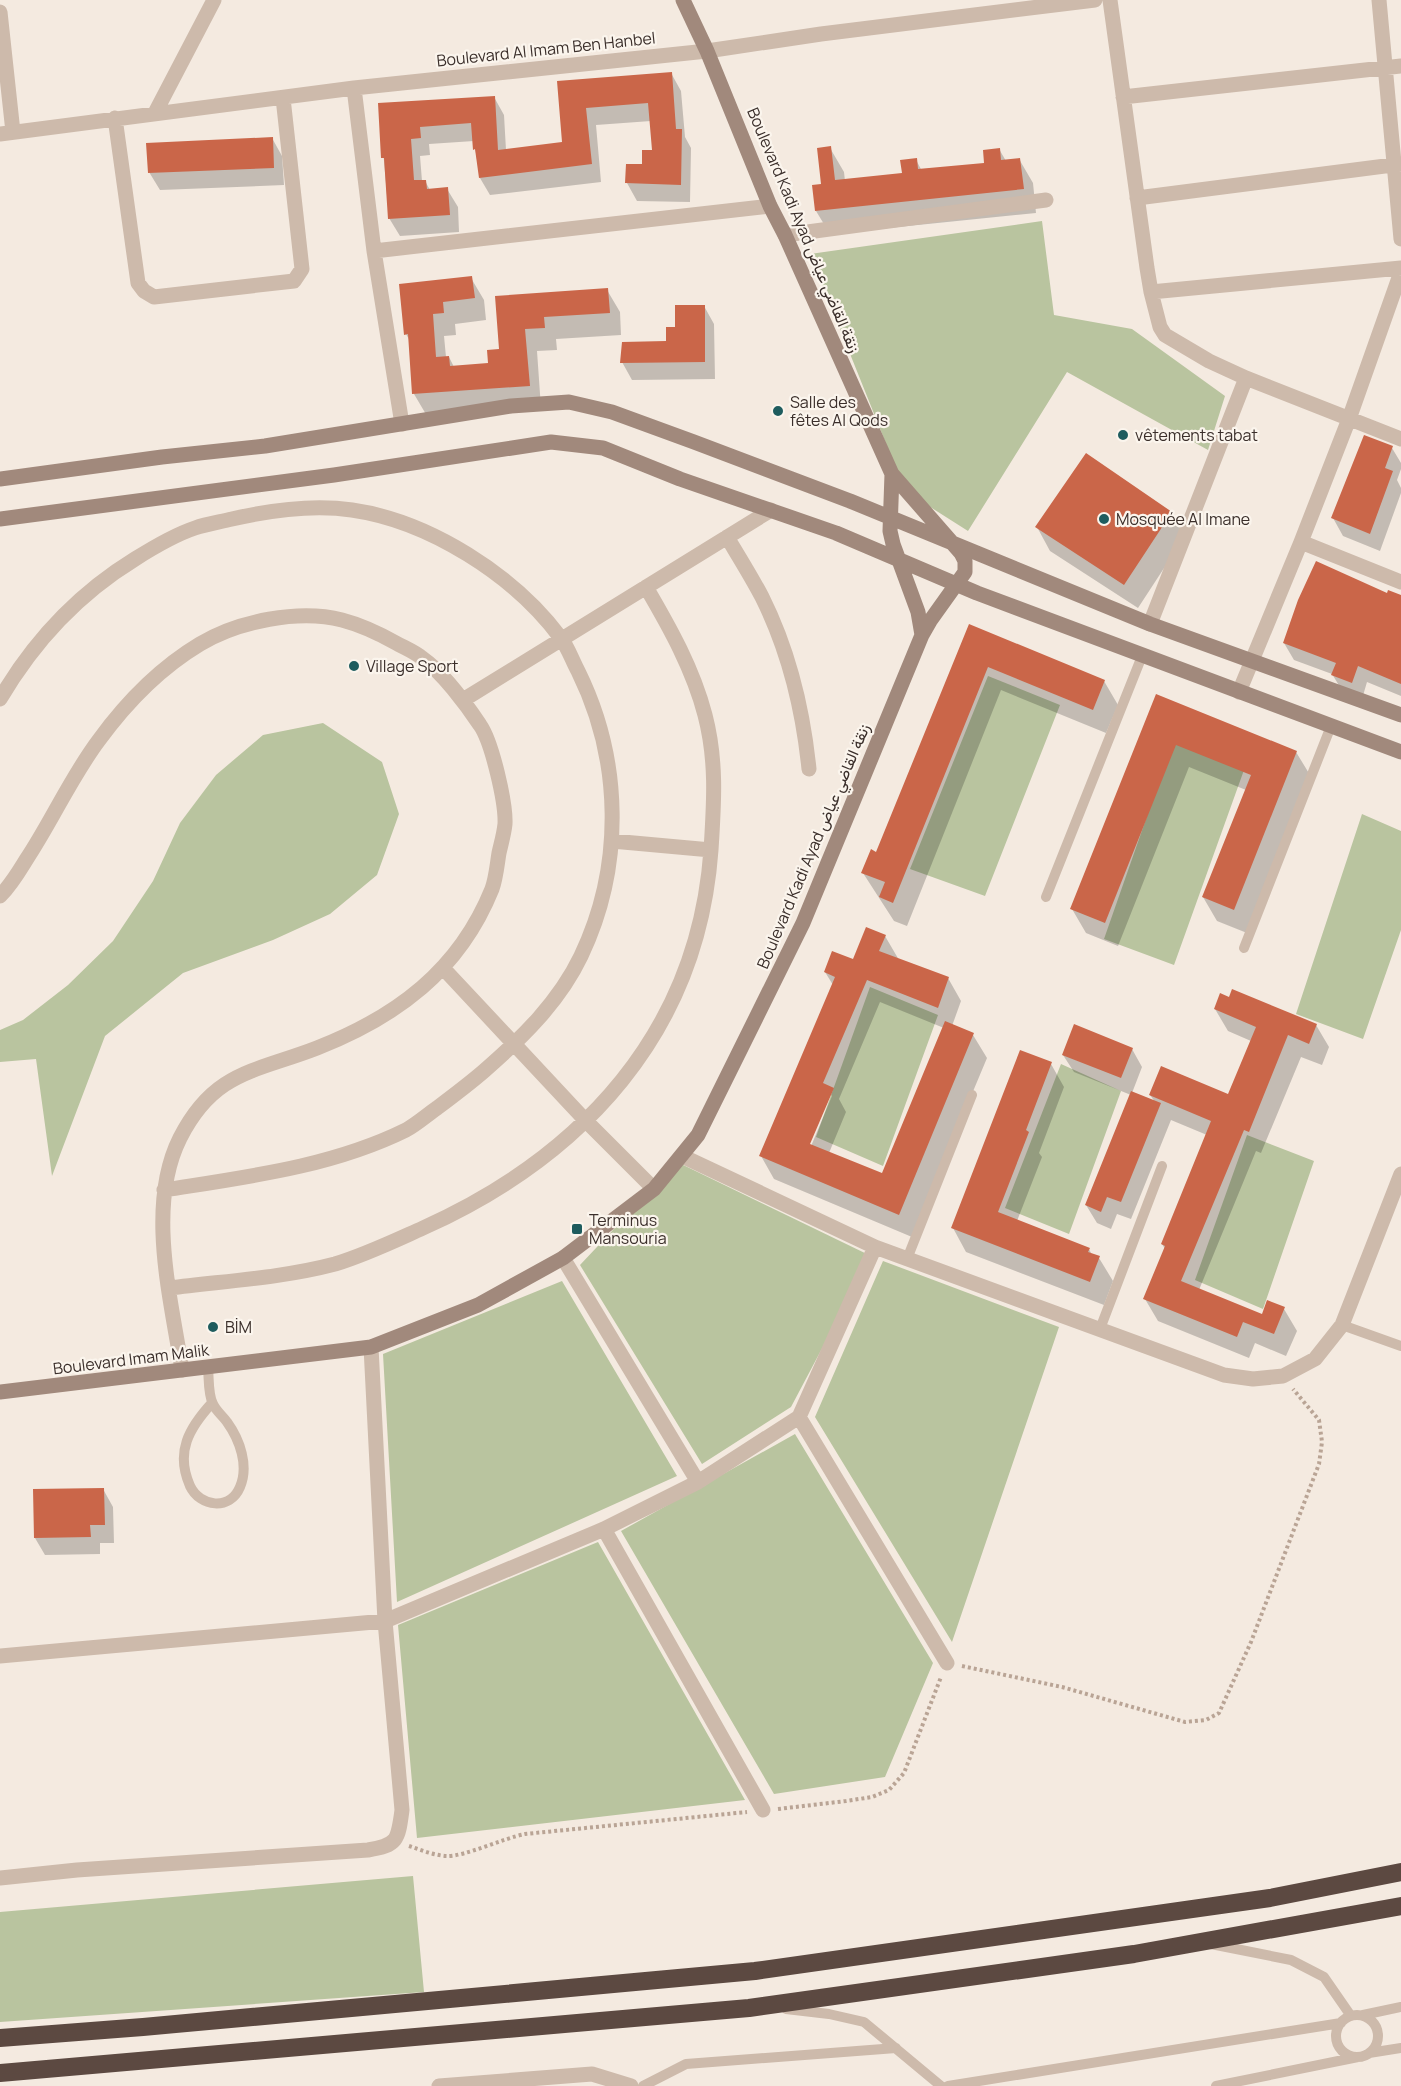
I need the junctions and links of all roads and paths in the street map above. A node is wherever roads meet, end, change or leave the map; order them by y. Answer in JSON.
{"nodes":[{"id":1,"x":214,"y":0,"type":"edge"},
{"id":2,"x":683,"y":0,"type":"edge"},
{"id":3,"x":1095,"y":0,"type":"edge"},
{"id":4,"x":1110,"y":0,"type":"edge"},
{"id":5,"x":1379,"y":0,"type":"edge"},
{"id":6,"x":0,"y":12,"type":"edge"},
{"id":7,"x":707,"y":51,"type":"junction"},
{"id":8,"x":1401,"y":66,"type":"edge"},
{"id":9,"x":1384,"y":68,"type":"junction"},
{"id":10,"x":354,"y":88,"type":"junction"},
{"id":11,"x":1123,"y":97,"type":"junction"},
{"id":12,"x":283,"y":98,"type":"junction"},
{"id":13,"x":155,"y":113,"type":"junction"},
{"id":14,"x":115,"y":118,"type":"junction"},
{"id":15,"x":7,"y":133,"type":"edge"},
{"id":16,"x":1398,"y":164,"type":"edge"},
{"id":17,"x":1137,"y":198,"type":"junction"},
{"id":18,"x":1047,"y":200,"type":"dead end"},
{"id":19,"x":770,"y":206,"type":"junction"},
{"id":20,"x":785,"y":235,"type":"junction"},
{"id":21,"x":1401,"y":239,"type":"edge"},
{"id":22,"x":374,"y":250,"type":"junction"},
{"id":23,"x":1401,"y":270,"type":"edge"},
{"id":24,"x":1151,"y":292,"type":"junction"},
{"id":25,"x":1246,"y":378,"type":"junction"},
{"id":26,"x":1349,"y":419,"type":"junction"},
{"id":27,"x":402,"y":424,"type":"junction"},
{"id":28,"x":1401,"y":439,"type":"edge"},
{"id":29,"x":892,"y":474,"type":"junction"},
{"id":30,"x":0,"y":479,"type":"edge"},
{"id":31,"x":771,"y":510,"type":"junction"},
{"id":32,"x":890,"y":518,"type":"junction"},
{"id":33,"x":0,"y":519,"type":"edge"},
{"id":34,"x":727,"y":537,"type":"junction"},
{"id":35,"x":1301,"y":542,"type":"junction"},
{"id":36,"x":952,"y":543,"type":"junction"},
{"id":37,"x":898,"y":559,"type":"junction"},
{"id":38,"x":1401,"y":582,"type":"edge"},
{"id":39,"x":956,"y":585,"type":"junction"},
{"id":40,"x":646,"y":587,"type":"junction"},
{"id":41,"x":1150,"y":624,"type":"junction"},
{"id":42,"x":922,"y":635,"type":"junction"},
{"id":43,"x":562,"y":639,"type":"junction"},
{"id":44,"x":1142,"y":656,"type":"junction"},
{"id":45,"x":1251,"y":661,"type":"junction"},
{"id":46,"x":1239,"y":692,"type":"junction"},
{"id":47,"x":0,"y":699,"type":"edge"},
{"id":48,"x":463,"y":700,"type":"junction"},
{"id":49,"x":1401,"y":715,"type":"edge"},
{"id":50,"x":1331,"y":726,"type":"junction"},
{"id":51,"x":1401,"y":752,"type":"edge"},
{"id":52,"x":809,"y":769,"type":"dead end"},
{"id":53,"x":612,"y":841,"type":"junction"},
{"id":54,"x":711,"y":850,"type":"junction"},
{"id":55,"x":0,"y":896,"type":"edge"},
{"id":56,"x":1046,"y":897,"type":"dead end"},
{"id":57,"x":1244,"y":948,"type":"dead end"},
{"id":58,"x":443,"y":968,"type":"junction"},
{"id":59,"x":515,"y":1045,"type":"junction"},
{"id":60,"x":972,"y":1095,"type":"dead end"},
{"id":61,"x":586,"y":1121,"type":"junction"},
{"id":62,"x":682,"y":1156,"type":"junction"},
{"id":63,"x":1162,"y":1166,"type":"dead end"},
{"id":64,"x":1401,"y":1174,"type":"edge"},
{"id":65,"x":654,"y":1189,"type":"junction"},
{"id":66,"x":164,"y":1190,"type":"junction"},
{"id":67,"x":875,"y":1246,"type":"junction"},
{"id":68,"x":563,"y":1258,"type":"junction"},
{"id":69,"x":907,"y":1259,"type":"junction"},
{"id":70,"x":170,"y":1288,"type":"junction"},
{"id":71,"x":1342,"y":1325,"type":"junction"},
{"id":72,"x":1100,"y":1329,"type":"junction"},
{"id":73,"x":1401,"y":1346,"type":"edge"},
{"id":74,"x":371,"y":1347,"type":"junction"},
{"id":75,"x":208,"y":1368,"type":"junction"},
{"id":76,"x":182,"y":1370,"type":"junction"},
{"id":77,"x":1283,"y":1376,"type":"junction"},
{"id":78,"x":0,"y":1392,"type":"edge"},
{"id":79,"x":212,"y":1403,"type":"junction"},
{"id":80,"x":800,"y":1417,"type":"junction"},
{"id":81,"x":698,"y":1482,"type":"junction"},
{"id":82,"x":604,"y":1529,"type":"junction"},
{"id":83,"x":385,"y":1621,"type":"junction"},
{"id":84,"x":0,"y":1656,"type":"edge"},
{"id":85,"x":946,"y":1663,"type":"junction"},
{"id":86,"x":763,"y":1810,"type":"junction"},
{"id":87,"x":394,"y":1841,"type":"junction"},
{"id":88,"x":1401,"y":1872,"type":"edge"},
{"id":89,"x":0,"y":1878,"type":"edge"},
{"id":90,"x":1401,"y":1906,"type":"edge"},
{"id":91,"x":1199,"y":1942,"type":"junction"},
{"id":92,"x":762,"y":2006,"type":"junction"},
{"id":93,"x":1401,"y":2007,"type":"edge"},
{"id":94,"x":1363,"y":2015,"type":"junction"},
{"id":95,"x":1351,"y":2016,"type":"junction"},
{"id":96,"x":1341,"y":2023,"type":"junction"},
{"id":97,"x":0,"y":2038,"type":"edge"},
{"id":98,"x":896,"y":2048,"type":"junction"},
{"id":99,"x":1401,"y":2048,"type":"edge"},
{"id":100,"x":1370,"y":2053,"type":"junction"},
{"id":101,"x":1358,"y":2057,"type":"junction"},
{"id":102,"x":0,"y":2073,"type":"edge"},
{"id":103,"x":508,"y":2083,"type":"edge"},
{"id":104,"x":439,"y":2086,"type":"edge"},
{"id":105,"x":631,"y":2086,"type":"edge"},
{"id":106,"x":643,"y":2086,"type":"edge"},
{"id":107,"x":941,"y":2086,"type":"edge"},
{"id":108,"x":948,"y":2086,"type":"edge"},
{"id":109,"x":1216,"y":2086,"type":"edge"}],
"edges":[{"from":1,"to":13,"type":"street"},
{"from":2,"to":7,"type":"street","name":"Boulevard Kadi Ayad زنقة القاضي عياض"},
{"from":3,"to":7,"type":"street","name":"Boulevard Al Imam Ben Hanbel"},
{"from":4,"to":11,"type":"street"},
{"from":5,"to":9,"type":"street"},
{"from":6,"to":15,"type":"street"},
{"from":7,"to":10,"type":"street","name":"Boulevard Al Imam Ben Hanbel"},
{"from":7,"to":19,"type":"street","name":"Boulevard Kadi Ayad زنقة القاضي عياض"},
{"from":8,"to":9,"type":"street"},
{"from":9,"to":11,"type":"street"},
{"from":9,"to":16,"type":"street"},
{"from":10,"to":12,"type":"street","name":"Boulevard Al Imam Ben Hanbel"},
{"from":10,"to":22,"type":"street"},
{"from":11,"to":17,"type":"street"},
{"from":12,"to":13,"type":"street","name":"Boulevard Al Imam Ben Hanbel"},
{"from":12,"to":14,"type":"street"},
{"from":13,"to":14,"type":"street","name":"Boulevard Al Imam Ben Hanbel"},
{"from":14,"to":15,"type":"street","name":"Boulevard Al Imam Ben Hanbel"},
{"from":16,"to":17,"type":"street"},
{"from":16,"to":21,"type":"street"},
{"from":17,"to":24,"type":"street"},
{"from":18,"to":20,"type":"street"},
{"from":19,"to":20,"type":"street","name":"Boulevard Kadi Ayad زنقة القاضي عياض"},
{"from":19,"to":22,"type":"street"},
{"from":20,"to":29,"type":"street","name":"Boulevard Kadi Ayad زنقة القاضي عياض"},
{"from":22,"to":27,"type":"street"},
{"from":23,"to":24,"type":"street"},
{"from":23,"to":26,"type":"street"},
{"from":24,"to":25,"type":"street"},
{"from":25,"to":26,"type":"street"},
{"from":25,"to":41,"type":"street"},
{"from":26,"to":28,"type":"street"},
{"from":26,"to":35,"type":"street"},
{"from":27,"to":30,"type":"street"},
{"from":27,"to":32,"type":"street"},
{"from":29,"to":32,"type":"street","name":"Boulevard Kadi Ayad زنقة القاضي عياض"},
{"from":29,"to":36,"type":"street","name":"Boulevard Kadi Ayad زنقة القاضي عياض"},
{"from":31,"to":33,"type":"street"},
{"from":31,"to":34,"type":"street"},
{"from":31,"to":37,"type":"street"},
{"from":32,"to":36,"type":"street"},
{"from":32,"to":37,"type":"street","name":"Boulevard Kadi Ayad زنقة القاضي عياض"},
{"from":34,"to":40,"type":"street"},
{"from":34,"to":52,"type":"street"},
{"from":35,"to":38,"type":"street"},
{"from":35,"to":45,"type":"street"},
{"from":36,"to":39,"type":"street","name":"Boulevard Kadi Ayad زنقة القاضي عياض"},
{"from":36,"to":41,"type":"street"},
{"from":37,"to":39,"type":"street"},
{"from":37,"to":42,"type":"street","name":"Boulevard Kadi Ayad زنقة القاضي عياض"},
{"from":39,"to":42,"type":"street","name":"Boulevard Kadi Ayad زنقة القاضي عياض"},
{"from":39,"to":44,"type":"street"},
{"from":40,"to":43,"type":"street"},
{"from":40,"to":54,"type":"street"},
{"from":41,"to":45,"type":"street"},
{"from":42,"to":62,"type":"street","name":"Boulevard Kadi Ayad زنقة القاضي عياض"},
{"from":43,"to":47,"type":"street"},
{"from":43,"to":48,"type":"street"},
{"from":43,"to":53,"type":"street"},
{"from":44,"to":46,"type":"street"},
{"from":44,"to":56,"type":"lane"},
{"from":45,"to":46,"type":"street"},
{"from":45,"to":49,"type":"street"},
{"from":46,"to":50,"type":"street"},
{"from":48,"to":55,"type":"street"},
{"from":48,"to":58,"type":"street"},
{"from":50,"to":51,"type":"street"},
{"from":50,"to":57,"type":"lane"},
{"from":53,"to":54,"type":"street"},
{"from":53,"to":59,"type":"street"},
{"from":54,"to":61,"type":"street"},
{"from":58,"to":59,"type":"street"},
{"from":58,"to":66,"type":"street"},
{"from":59,"to":61,"type":"street"},
{"from":59,"to":66,"type":"street"},
{"from":60,"to":69,"type":"lane"},
{"from":61,"to":65,"type":"street"},
{"from":61,"to":70,"type":"street"},
{"from":62,"to":65,"type":"street","name":"Boulevard Kadi Ayad زنقة القاضي عياض"},
{"from":62,"to":67,"type":"street"},
{"from":63,"to":72,"type":"lane"},
{"from":64,"to":71,"type":"street"},
{"from":65,"to":68,"type":"street","name":"Boulevard Imam Malik"},
{"from":66,"to":70,"type":"street"},
{"from":67,"to":69,"type":"street"},
{"from":67,"to":80,"type":"street"},
{"from":68,"to":74,"type":"street","name":"Boulevard Imam Malik"},
{"from":68,"to":81,"type":"street"},
{"from":69,"to":72,"type":"street"},
{"from":70,"to":76,"type":"street"},
{"from":71,"to":73,"type":"lane"},
{"from":71,"to":77,"type":"street"},
{"from":72,"to":77,"type":"street"},
{"from":74,"to":75,"type":"street","name":"Boulevard Imam Malik"},
{"from":74,"to":83,"type":"street"},
{"from":75,"to":76,"type":"street","name":"Boulevard Imam Malik"},
{"from":75,"to":79,"type":"lane"},
{"from":76,"to":78,"type":"street","name":"Boulevard Imam Malik"},
{"from":77,"to":85,"type":"path"},
{"from":79,"to":79,"type":"lane"},
{"from":80,"to":81,"type":"street"},
{"from":80,"to":85,"type":"street"},
{"from":81,"to":82,"type":"street"},
{"from":82,"to":83,"type":"street"},
{"from":82,"to":86,"type":"street"},
{"from":83,"to":84,"type":"street"},
{"from":83,"to":87,"type":"street"},
{"from":85,"to":86,"type":"path"},
{"from":86,"to":87,"type":"path"},
{"from":87,"to":89,"type":"street"},
{"from":88,"to":97,"type":"highway"},
{"from":90,"to":91,"type":"highway"},
{"from":91,"to":92,"type":"highway"},
{"from":91,"to":95,"type":"lane"},
{"from":92,"to":98,"type":"lane"},
{"from":92,"to":102,"type":"highway"},
{"from":93,"to":94,"type":"lane"},
{"from":94,"to":95,"type":"lane"},
{"from":94,"to":100,"type":"lane"},
{"from":95,"to":96,"type":"lane"},
{"from":96,"to":101,"type":"lane"},
{"from":96,"to":108,"type":"lane"},
{"from":98,"to":106,"type":"lane"},
{"from":98,"to":107,"type":"lane"},
{"from":99,"to":100,"type":"lane"},
{"from":100,"to":101,"type":"lane"},
{"from":101,"to":109,"type":"lane"},
{"from":103,"to":104,"type":"street"},
{"from":103,"to":105,"type":"street"}]}
